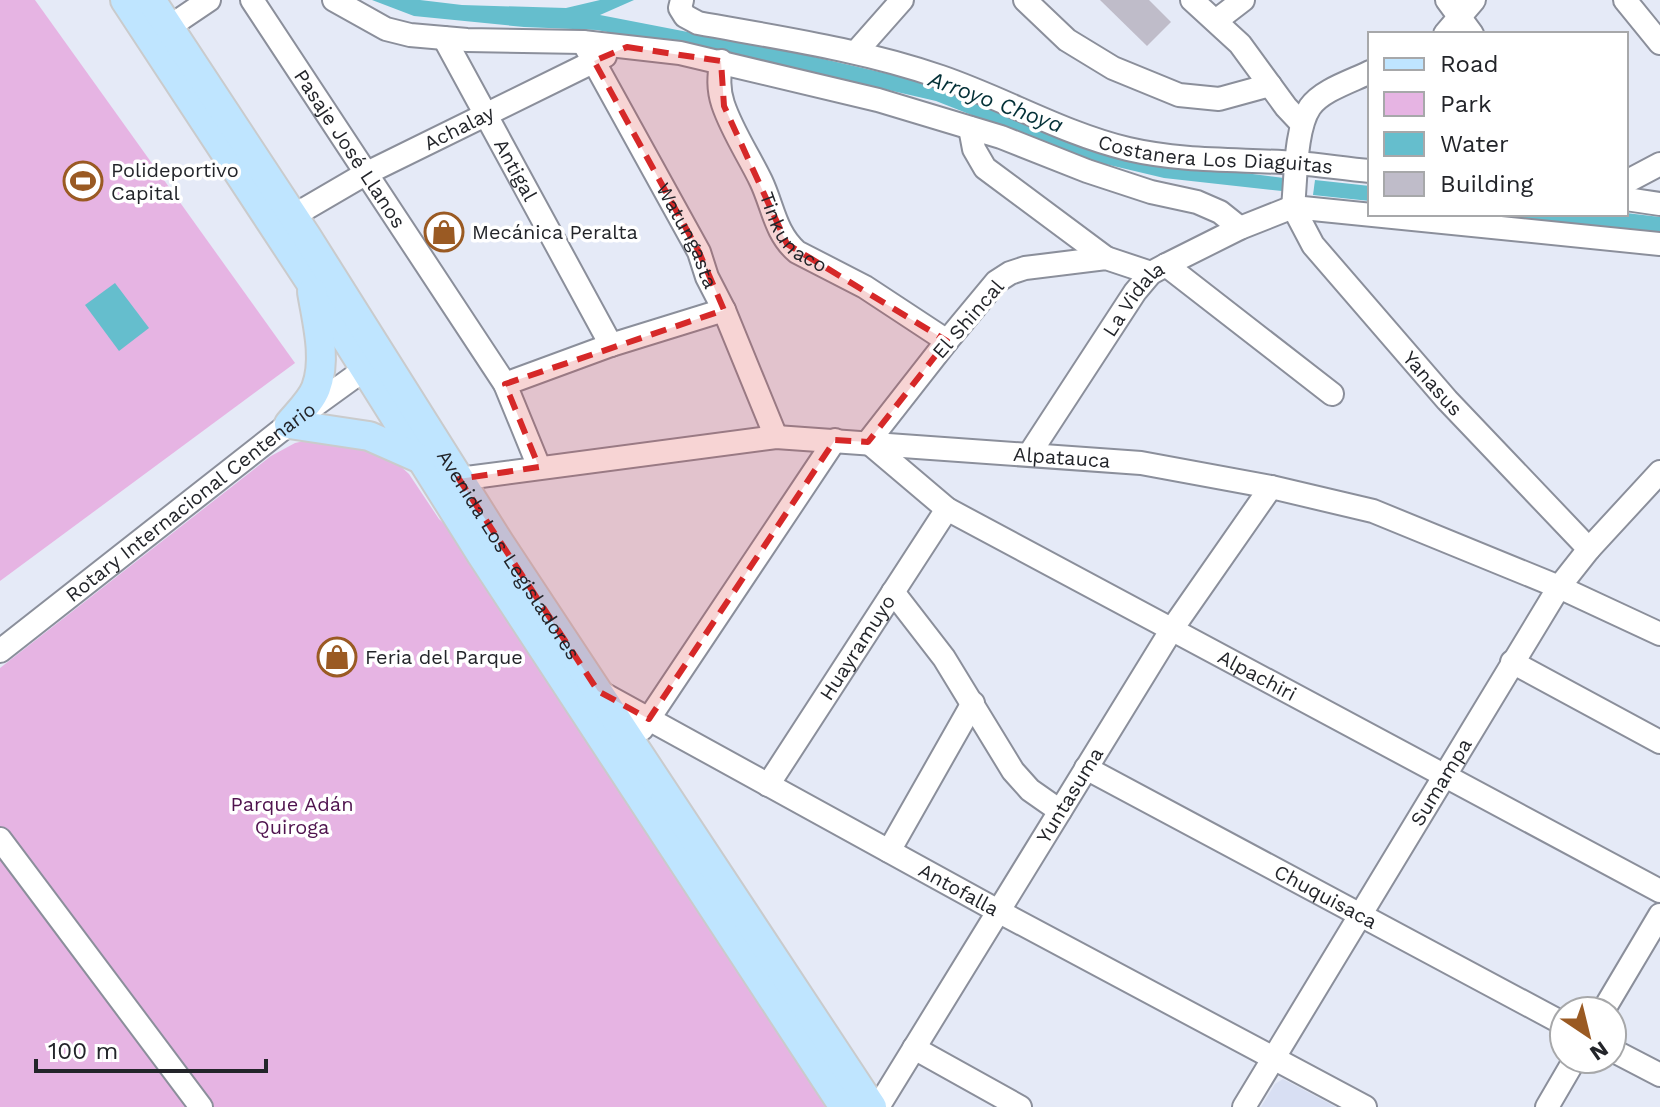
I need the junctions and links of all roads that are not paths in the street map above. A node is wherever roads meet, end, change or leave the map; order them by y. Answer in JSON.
{"nodes":[{"id":1,"x":125,"y":0,"type":"edge"},
{"id":2,"x":151,"y":0,"type":"edge"},
{"id":3,"x":209,"y":0,"type":"edge"},
{"id":4,"x":252,"y":0,"type":"edge"},
{"id":5,"x":334,"y":0,"type":"edge"},
{"id":6,"x":682,"y":0,"type":"edge"},
{"id":7,"x":902,"y":0,"type":"edge"},
{"id":8,"x":1025,"y":0,"type":"edge"},
{"id":9,"x":1192,"y":0,"type":"edge"},
{"id":10,"x":1243,"y":0,"type":"edge"},
{"id":11,"x":1474,"y":0,"type":"edge"},
{"id":12,"x":1625,"y":0,"type":"edge"},
{"id":13,"x":1217,"y":20,"type":"junction"},
{"id":14,"x":1456,"y":22,"type":"edge"},
{"id":15,"x":169,"y":27,"type":"junction"},
{"id":16,"x":444,"y":38,"type":"junction"},
{"id":17,"x":1660,"y":43,"type":"edge"},
{"id":18,"x":588,"y":52,"type":"junction"},
{"id":19,"x":856,"y":52,"type":"junction"},
{"id":20,"x":721,"y":61,"type":"junction"},
{"id":21,"x":1368,"y":73,"type":"edge"},
{"id":22,"x":1270,"y":85,"type":"junction"},
{"id":23,"x":483,"y":114,"type":"junction"},
{"id":24,"x":1302,"y":124,"type":"junction"},
{"id":25,"x":970,"y":128,"type":"junction"},
{"id":26,"x":1660,"y":164,"type":"edge"},
{"id":27,"x":1368,"y":171,"type":"edge"},
{"id":28,"x":365,"y":174,"type":"junction"},
{"id":29,"x":1628,"y":181,"type":"edge"},
{"id":30,"x":1296,"y":186,"type":"junction"},
{"id":31,"x":1368,"y":197,"type":"edge"},
{"id":32,"x":1628,"y":199,"type":"edge"},
{"id":33,"x":1660,"y":204,"type":"edge"},
{"id":34,"x":293,"y":216,"type":"junction"},
{"id":35,"x":1484,"y":216,"type":"edge"},
{"id":36,"x":1240,"y":228,"type":"junction"},
{"id":37,"x":1660,"y":244,"type":"edge"},
{"id":38,"x":1106,"y":258,"type":"junction"},
{"id":39,"x":1159,"y":269,"type":"junction"},
{"id":40,"x":311,"y":283,"type":"junction"},
{"id":41,"x":724,"y":310,"type":"junction"},
{"id":42,"x":947,"y":341,"type":"junction"},
{"id":43,"x":611,"y":345,"type":"junction"},
{"id":44,"x":374,"y":362,"type":"junction"},
{"id":45,"x":505,"y":384,"type":"junction"},
{"id":46,"x":1332,"y":394,"type":"dead end"},
{"id":47,"x":289,"y":424,"type":"junction"},
{"id":48,"x":776,"y":437,"type":"junction"},
{"id":49,"x":835,"y":440,"type":"junction"},
{"id":50,"x":868,"y":442,"type":"junction"},
{"id":51,"x":1030,"y":453,"type":"junction"},
{"id":52,"x":421,"y":459,"type":"junction"},
{"id":53,"x":539,"y":467,"type":"junction"},
{"id":54,"x":1660,"y":472,"type":"edge"},
{"id":55,"x":450,"y":484,"type":"junction"},
{"id":56,"x":1271,"y":487,"type":"junction"},
{"id":57,"x":947,"y":509,"type":"junction"},
{"id":58,"x":1589,"y":549,"type":"junction"},
{"id":59,"x":1559,"y":587,"type":"junction"},
{"id":60,"x":893,"y":592,"type":"junction"},
{"id":61,"x":1172,"y":629,"type":"junction"},
{"id":62,"x":1660,"y":634,"type":"edge"},
{"id":63,"x":0,"y":651,"type":"edge"},
{"id":64,"x":1512,"y":662,"type":"junction"},
{"id":65,"x":555,"y":667,"type":"junction"},
{"id":66,"x":598,"y":691,"type":"junction"},
{"id":67,"x":973,"y":703,"type":"junction"},
{"id":68,"x":641,"y":730,"type":"junction"},
{"id":69,"x":1660,"y":742,"type":"edge"},
{"id":70,"x":1086,"y":768,"type":"junction"},
{"id":71,"x":1444,"y":775,"type":"junction"},
{"id":72,"x":768,"y":785,"type":"junction"},
{"id":73,"x":1060,"y":811,"type":"junction"},
{"id":74,"x":0,"y":839,"type":"edge"},
{"id":75,"x":889,"y":851,"type":"junction"},
{"id":76,"x":1660,"y":891,"type":"edge"},
{"id":77,"x":998,"y":911,"type":"junction"},
{"id":78,"x":1360,"y":915,"type":"junction"},
{"id":79,"x":1660,"y":915,"type":"edge"},
{"id":80,"x":1612,"y":995,"type":"edge"},
{"id":81,"x":1548,"y":1015,"type":"edge"},
{"id":82,"x":914,"y":1048,"type":"junction"},
{"id":83,"x":1274,"y":1058,"type":"junction"},
{"id":84,"x":1628,"y":1058,"type":"edge"},
{"id":85,"x":1566,"y":1075,"type":"edge"},
{"id":86,"x":1660,"y":1075,"type":"edge"},
{"id":87,"x":201,"y":1107,"type":"edge"},
{"id":88,"x":844,"y":1107,"type":"edge"},
{"id":89,"x":875,"y":1107,"type":"edge"},
{"id":90,"x":1020,"y":1107,"type":"edge"},
{"id":91,"x":1244,"y":1107,"type":"edge"},
{"id":92,"x":1365,"y":1107,"type":"edge"},
{"id":93,"x":1547,"y":1107,"type":"edge"}],
"edges":[{"from":1,"to":40,"type":"main road","name":"Avenida Los Legisladores"},
{"from":2,"to":15,"type":"main road","name":"Avenida Los Legisladores"},
{"from":3,"to":15,"type":"street"},
{"from":4,"to":28,"type":"street","name":"Pasaje José Llanos"},
{"from":5,"to":16,"type":"street"},
{"from":6,"to":19,"type":"street","name":"Costanera Los Diaguitas"},
{"from":7,"to":19,"type":"street"},
{"from":8,"to":22,"type":"street"},
{"from":9,"to":13,"type":"street"},
{"from":10,"to":13,"type":"street"},
{"from":11,"to":14,"type":"street"},
{"from":12,"to":17,"type":"street"},
{"from":13,"to":22,"type":"street"},
{"from":15,"to":34,"type":"main road","name":"Avenida Los Legisladores"},
{"from":16,"to":18,"type":"street"},
{"from":16,"to":23,"type":"street","name":"Antigal"},
{"from":18,"to":20,"type":"street","name":"Achalay"},
{"from":18,"to":23,"type":"street","name":"Achalay"},
{"from":18,"to":41,"type":"street","name":"Watungasta"},
{"from":19,"to":30,"type":"street","name":"Costanera Los Diaguitas"},
{"from":20,"to":25,"type":"street"},
{"from":20,"to":42,"type":"street","name":"Tinkunaco"},
{"from":21,"to":24,"type":"street"},
{"from":22,"to":24,"type":"street"},
{"from":23,"to":28,"type":"street","name":"Achalay"},
{"from":23,"to":43,"type":"street","name":"Antigal"},
{"from":24,"to":30,"type":"street"},
{"from":25,"to":36,"type":"street"},
{"from":25,"to":38,"type":"street"},
{"from":26,"to":29,"type":"street"},
{"from":27,"to":30,"type":"street","name":"Costanera Los Diaguitas"},
{"from":28,"to":34,"type":"street","name":"Achalay"},
{"from":28,"to":45,"type":"street","name":"Pasaje José Llanos"},
{"from":30,"to":31,"type":"street"},
{"from":30,"to":36,"type":"street","name":"La Vidala"},
{"from":30,"to":58,"type":"street","name":"Yanasus"},
{"from":32,"to":33,"type":"street"},
{"from":34,"to":44,"type":"main road","name":"Avenida Los Legisladores"},
{"from":35,"to":37,"type":"street"},
{"from":36,"to":39,"type":"street","name":"La Vidala"},
{"from":38,"to":39,"type":"street","name":"El Shincal"},
{"from":38,"to":42,"type":"street","name":"El Shincal"},
{"from":39,"to":46,"type":"street","name":"El Shincal"},
{"from":39,"to":51,"type":"street","name":"La Vidala"},
{"from":40,"to":44,"type":"main road","name":"Avenida Los Legisladores"},
{"from":40,"to":47,"type":"main road"},
{"from":41,"to":43,"type":"street"},
{"from":41,"to":48,"type":"street","name":"Watungasta"},
{"from":42,"to":50,"type":"street","name":"El Shincal"},
{"from":43,"to":45,"type":"street"},
{"from":44,"to":47,"type":"street","name":"Rotary Internacional Centenario"},
{"from":44,"to":52,"type":"main road","name":"Avenida Los Legisladores"},
{"from":44,"to":55,"type":"main road","name":"Avenida Los Legisladores"},
{"from":45,"to":53,"type":"street","name":"Pasaje José Llanos"},
{"from":47,"to":52,"type":"main road"},
{"from":47,"to":63,"type":"street","name":"Rotary Internacional Centenario"},
{"from":48,"to":49,"type":"street","name":"Alpatauca"},
{"from":48,"to":53,"type":"street","name":"Alpatauca"},
{"from":49,"to":50,"type":"street","name":"Alpatauca"},
{"from":49,"to":68,"type":"street"},
{"from":50,"to":51,"type":"street","name":"Alpatauca"},
{"from":50,"to":57,"type":"street","name":"Alpachiri"},
{"from":51,"to":56,"type":"street","name":"Alpatauca"},
{"from":52,"to":55,"type":"main road","name":"Avenida Los Legisladores"},
{"from":53,"to":55,"type":"street","name":"Alpatauca"},
{"from":54,"to":58,"type":"street","name":"Sumampa"},
{"from":55,"to":65,"type":"main road","name":"Avenida Los Legisladores"},
{"from":55,"to":66,"type":"main road","name":"Avenida Los Legisladores"},
{"from":56,"to":59,"type":"street","name":"Alpatauca"},
{"from":56,"to":61,"type":"street","name":"Yuntasuma"},
{"from":57,"to":60,"type":"street","name":"Huayramuyo"},
{"from":57,"to":61,"type":"street","name":"Alpachiri"},
{"from":58,"to":59,"type":"street","name":"Sumampa"},
{"from":59,"to":62,"type":"street","name":"Alpatauca"},
{"from":59,"to":64,"type":"street","name":"Sumampa"},
{"from":60,"to":67,"type":"street"},
{"from":60,"to":72,"type":"street","name":"Huayramuyo"},
{"from":61,"to":70,"type":"street","name":"Yuntasuma"},
{"from":61,"to":71,"type":"street","name":"Alpachiri"},
{"from":64,"to":69,"type":"street"},
{"from":64,"to":71,"type":"street","name":"Sumampa"},
{"from":65,"to":66,"type":"street"},
{"from":65,"to":88,"type":"main road","name":"Avenida Los Legisladores"},
{"from":66,"to":68,"type":"main road","name":"Avenida Los Legisladores"},
{"from":67,"to":73,"type":"street"},
{"from":67,"to":75,"type":"street"},
{"from":68,"to":72,"type":"street","name":"Antofalla"},
{"from":68,"to":89,"type":"main road","name":"Avenida Los Legisladores"},
{"from":70,"to":73,"type":"street","name":"Yuntasuma"},
{"from":70,"to":78,"type":"street","name":"Chuquisaca"},
{"from":71,"to":76,"type":"street","name":"Alpachiri"},
{"from":71,"to":78,"type":"street","name":"Sumampa"},
{"from":72,"to":75,"type":"street","name":"Antofalla"},
{"from":73,"to":77,"type":"street","name":"Yuntasuma"},
{"from":74,"to":87,"type":"street"},
{"from":75,"to":77,"type":"street","name":"Antofalla"},
{"from":77,"to":82,"type":"street","name":"Yuntasuma"},
{"from":77,"to":83,"type":"street","name":"Antofalla"},
{"from":78,"to":81,"type":"street","name":"Chuquisaca"},
{"from":78,"to":83,"type":"street","name":"Sumampa"},
{"from":79,"to":80,"type":"street"},
{"from":82,"to":89,"type":"street","name":"Yuntasuma"},
{"from":82,"to":90,"type":"street"},
{"from":83,"to":91,"type":"street","name":"Sumampa"},
{"from":83,"to":92,"type":"street","name":"Antofalla"},
{"from":84,"to":86,"type":"street"},
{"from":85,"to":93,"type":"street"}]}
